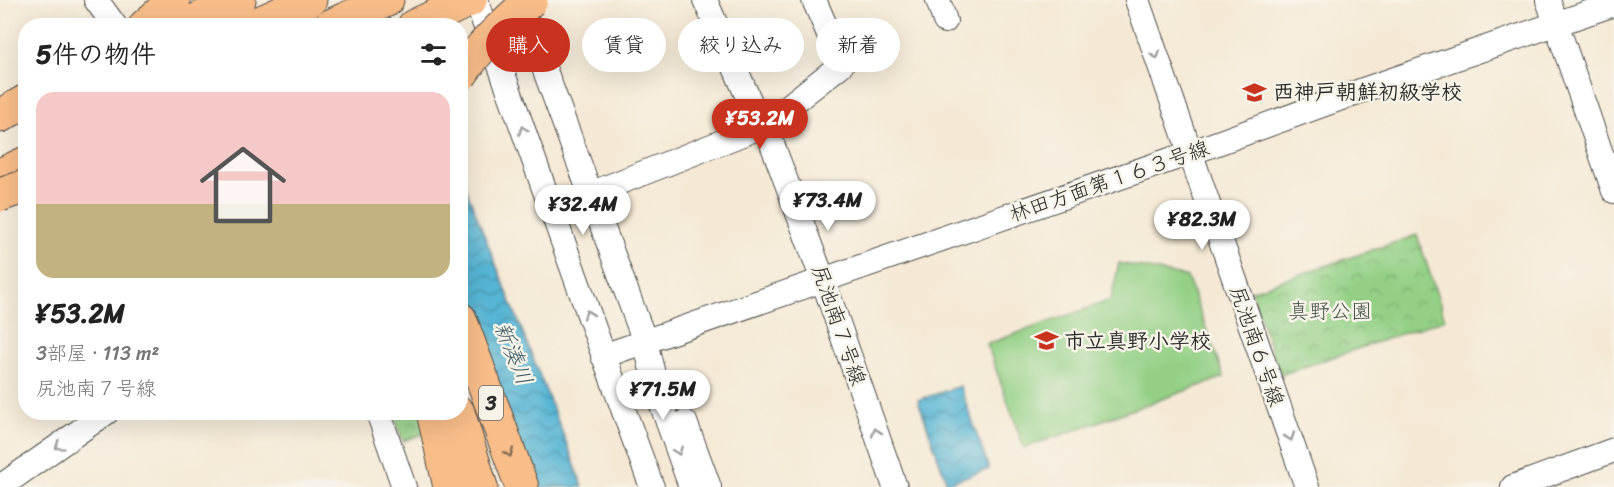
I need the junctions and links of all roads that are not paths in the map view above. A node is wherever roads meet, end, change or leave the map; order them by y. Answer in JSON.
{"nodes":[{"id":1,"x":96,"y":0,"type":"edge"},
{"id":2,"x":174,"y":0,"type":"edge"},
{"id":3,"x":310,"y":0,"type":"edge"},
{"id":4,"x":387,"y":0,"type":"edge"},
{"id":5,"x":519,"y":0,"type":"edge"},
{"id":6,"x":531,"y":0,"type":"edge"},
{"id":7,"x":705,"y":0,"type":"edge"},
{"id":8,"x":814,"y":0,"type":"edge"},
{"id":9,"x":1137,"y":0,"type":"edge"},
{"id":10,"x":1548,"y":0,"type":"edge"},
{"id":11,"x":467,"y":2,"type":"edge"},
{"id":12,"x":1614,"y":4,"type":"edge"},
{"id":13,"x":110,"y":18,"type":"edge"},
{"id":14,"x":154,"y":18,"type":"edge"},
{"id":15,"x":271,"y":18,"type":"edge"},
{"id":16,"x":348,"y":18,"type":"edge"},
{"id":17,"x":432,"y":18,"type":"edge"},
{"id":18,"x":1556,"y":24,"type":"junction"},
{"id":19,"x":468,"y":40,"type":"edge"},
{"id":20,"x":468,"y":66,"type":"edge"},
{"id":21,"x":18,"y":103,"type":"edge"},
{"id":22,"x":18,"y":105,"type":"edge"},
{"id":23,"x":0,"y":110,"type":"edge"},
{"id":24,"x":0,"y":116,"type":"edge"},
{"id":25,"x":765,"y":125,"type":"junction"},
{"id":26,"x":18,"y":131,"type":"edge"},
{"id":27,"x":0,"y":139,"type":"edge"},
{"id":28,"x":1190,"y":153,"type":"junction"},
{"id":29,"x":18,"y":167,"type":"edge"},
{"id":30,"x":0,"y":175,"type":"edge"},
{"id":31,"x":18,"y":189,"type":"edge"},
{"id":32,"x":1614,"y":189,"type":"edge"},
{"id":33,"x":590,"y":194,"type":"junction"},
{"id":34,"x":0,"y":196,"type":"edge"},
{"id":35,"x":552,"y":209,"type":"junction"},
{"id":36,"x":823,"y":280,"type":"junction"},
{"id":37,"x":468,"y":341,"type":"edge"},
{"id":38,"x":645,"y":342,"type":"junction"},
{"id":39,"x":603,"y":356,"type":"junction"},
{"id":40,"x":96,"y":420,"type":"edge"},
{"id":41,"x":381,"y":420,"type":"edge"},
{"id":42,"x":435,"y":420,"type":"edge"},
{"id":43,"x":460,"y":420,"type":"edge"},
{"id":44,"x":1614,"y":450,"type":"edge"},
{"id":45,"x":0,"y":487,"type":"edge"},
{"id":46,"x":404,"y":487,"type":"edge"},
{"id":47,"x":450,"y":487,"type":"edge"},
{"id":48,"x":481,"y":487,"type":"edge"},
{"id":49,"x":522,"y":487,"type":"edge"},
{"id":50,"x":652,"y":487,"type":"edge"},
{"id":51,"x":691,"y":487,"type":"edge"},
{"id":52,"x":709,"y":487,"type":"edge"},
{"id":53,"x":895,"y":487,"type":"edge"},
{"id":54,"x":1307,"y":487,"type":"edge"},
{"id":55,"x":1513,"y":487,"type":"edge"}],
"edges":[{"from":1,"to":13,"type":"street"},
{"from":2,"to":14,"type":"highway"},
{"from":3,"to":15,"type":"highway"},
{"from":4,"to":16,"type":"highway"},
{"from":5,"to":19,"type":"highway"},
{"from":5,"to":33,"type":"street"},
{"from":6,"to":20,"type":"highway","bridge":true},
{"from":7,"to":25,"type":"street","name":"尻池南７号線"},
{"from":8,"to":25,"type":"street"},
{"from":9,"to":28,"type":"street","name":"尻池南６号線","one_way":true},
{"from":10,"to":18,"type":"street"},
{"from":11,"to":17,"type":"highway"},
{"from":35,"to":11,"type":"street","one_way":true},
{"from":12,"to":18,"type":"street","name":"林田方面第１６３号線"},
{"from":18,"to":28,"type":"street","name":"林田方面第１６３号線"},
{"from":18,"to":32,"type":"street"},
{"from":21,"to":23,"type":"highway"},
{"from":22,"to":24,"type":"highway"},
{"from":25,"to":33,"type":"street"},
{"from":25,"to":36,"type":"street","name":"尻池南７号線"},
{"from":26,"to":27,"type":"highway"},
{"from":28,"to":36,"type":"street","name":"林田方面第１６３号線"},
{"from":28,"to":54,"type":"street","name":"尻池南６号線","one_way":true},
{"from":29,"to":30,"type":"highway"},
{"from":31,"to":34,"type":"highway","bridge":true},
{"from":33,"to":35,"type":"street"},
{"from":33,"to":38,"type":"street"},
{"from":39,"to":35,"type":"street","one_way":true},
{"from":36,"to":38,"type":"street","name":"林田方面第１６３号線"},
{"from":53,"to":36,"type":"street","name":"尻池南７号線","one_way":true},
{"from":37,"to":49,"type":"highway","number":"3","one_way":true},
{"from":38,"to":39,"type":"street","name":"林田方面第１６３号線"},
{"from":38,"to":51,"type":"street","one_way":true},
{"from":38,"to":52,"type":"street"},
{"from":39,"to":50,"type":"street"},
{"from":40,"to":45,"type":"street","one_way":true},
{"from":41,"to":46,"type":"street"},
{"from":42,"to":47,"type":"highway"},
{"from":43,"to":48,"type":"highway"},
{"from":44,"to":55,"type":"street"}]}
